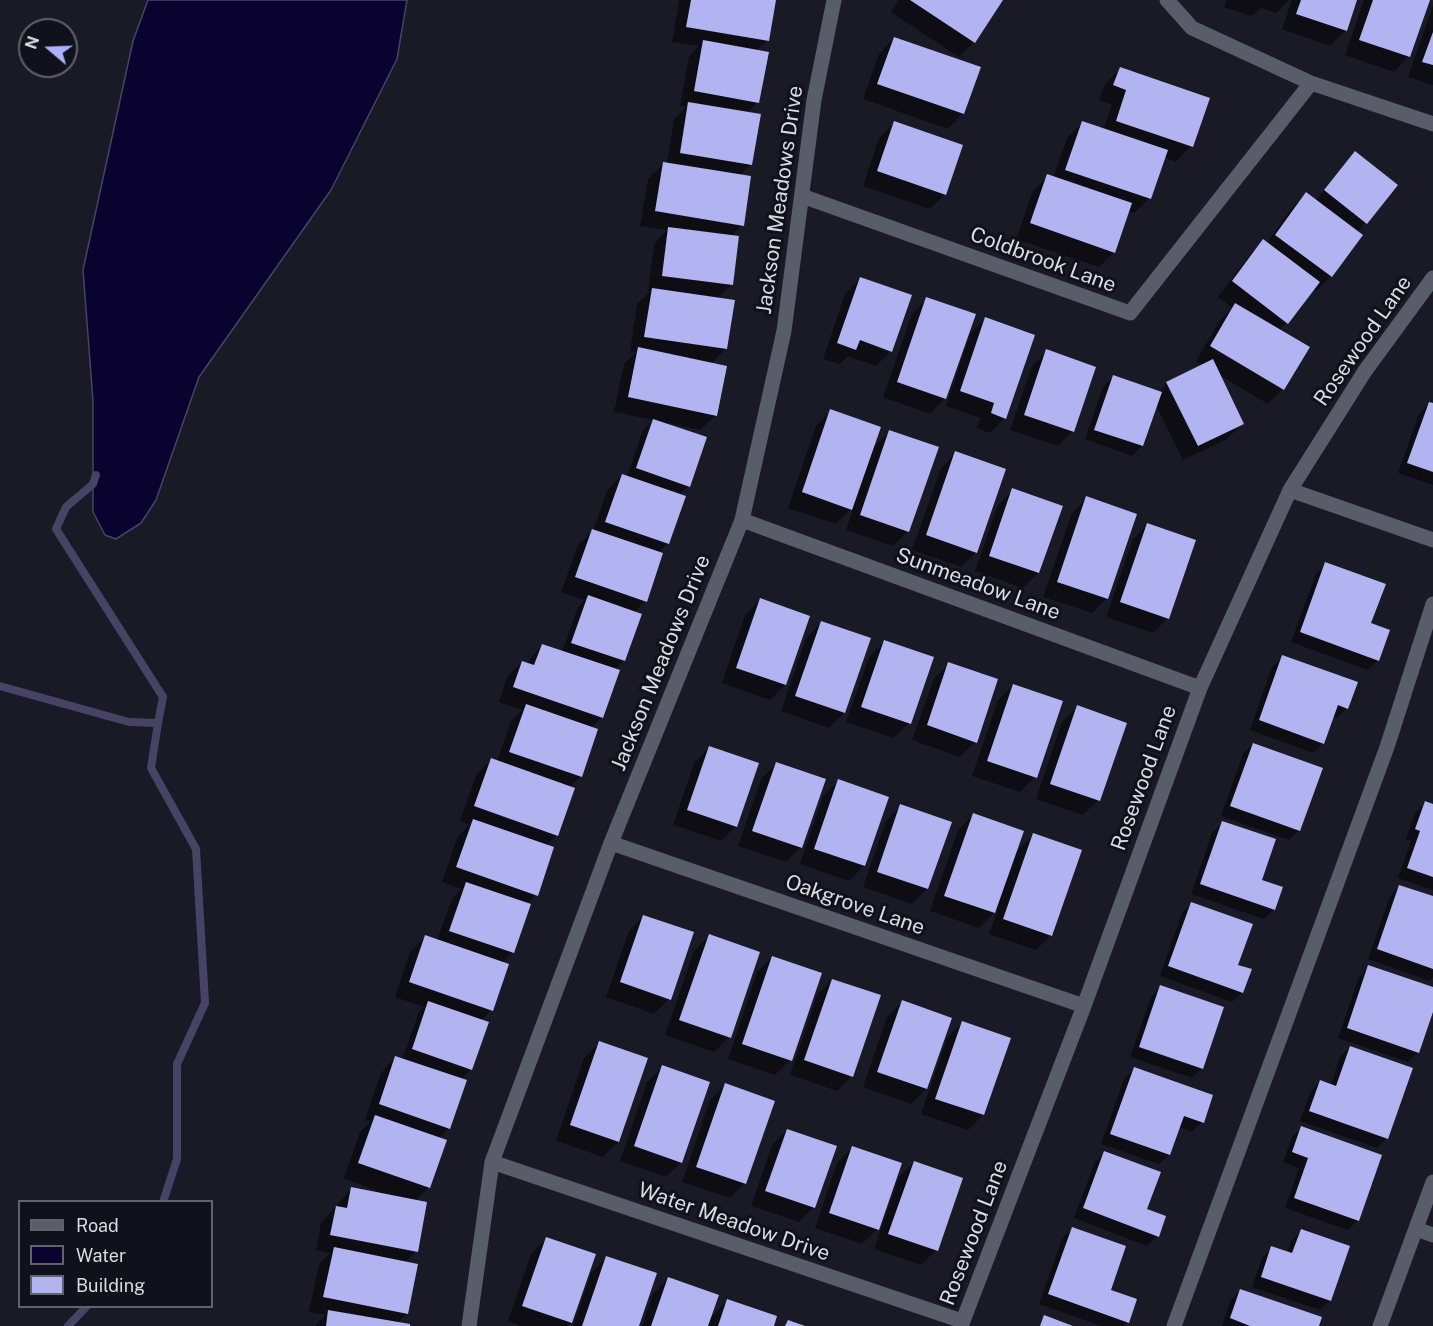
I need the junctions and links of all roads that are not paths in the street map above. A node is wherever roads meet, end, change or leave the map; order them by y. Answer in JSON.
{"nodes":[{"id":1,"x":834,"y":0,"type":"edge"},
{"id":2,"x":1167,"y":0,"type":"edge"},
{"id":3,"x":1311,"y":82,"type":"junction"},
{"id":4,"x":1433,"y":124,"type":"edge"},
{"id":5,"x":802,"y":196,"type":"junction"},
{"id":6,"x":1433,"y":278,"type":"edge"},
{"id":7,"x":1290,"y":490,"type":"junction"},
{"id":8,"x":742,"y":520,"type":"junction"},
{"id":9,"x":1433,"y":540,"type":"edge"},
{"id":10,"x":1433,"y":604,"type":"edge"},
{"id":11,"x":1200,"y":688,"type":"junction"},
{"id":12,"x":611,"y":843,"type":"junction"},
{"id":13,"x":1084,"y":1006,"type":"junction"},
{"id":14,"x":492,"y":1162,"type":"junction"},
{"id":15,"x":1433,"y":1182,"type":"edge"},
{"id":16,"x":1416,"y":1229,"type":"junction"},
{"id":17,"x":1433,"y":1235,"type":"edge"},
{"id":18,"x":961,"y":1324,"type":"edge"},
{"id":19,"x":469,"y":1326,"type":"edge"},
{"id":20,"x":1174,"y":1326,"type":"edge"},
{"id":21,"x":1380,"y":1326,"type":"edge"}],
"edges":[{"from":1,"to":5,"type":"street","name":"Jackson Meadows Drive"},
{"from":2,"to":3,"type":"street"},
{"from":3,"to":4,"type":"street"},
{"from":3,"to":5,"type":"street","name":"Coldbrook Lane"},
{"from":5,"to":8,"type":"street","name":"Jackson Meadows Drive"},
{"from":6,"to":7,"type":"street","name":"Rosewood Lane"},
{"from":7,"to":9,"type":"street"},
{"from":7,"to":11,"type":"street","name":"Rosewood Lane"},
{"from":8,"to":11,"type":"street","name":"Sunmeadow Lane"},
{"from":8,"to":12,"type":"street","name":"Jackson Meadows Drive"},
{"from":10,"to":20,"type":"street"},
{"from":11,"to":13,"type":"street","name":"Rosewood Lane"},
{"from":12,"to":13,"type":"street","name":"Oakgrove Lane"},
{"from":12,"to":14,"type":"street","name":"Jackson Meadows Drive"},
{"from":13,"to":18,"type":"street","name":"Rosewood Lane"},
{"from":14,"to":18,"type":"street","name":"Water Meadow Drive"},
{"from":14,"to":19,"type":"street","name":"Jackson Meadows Drive"},
{"from":15,"to":16,"type":"street"},
{"from":16,"to":17,"type":"street"},
{"from":16,"to":21,"type":"street"}]}
